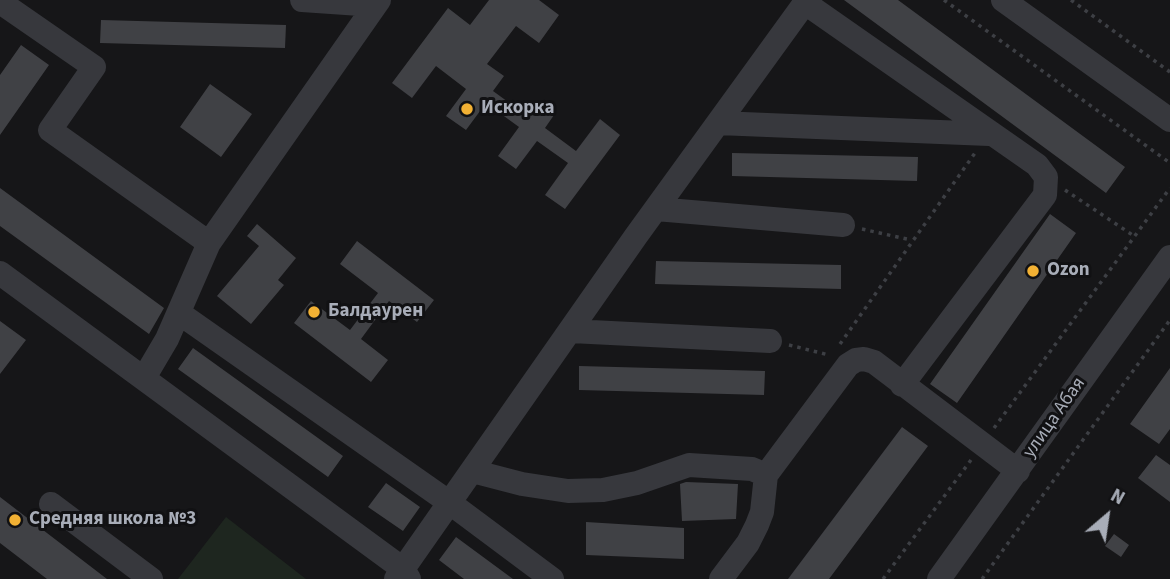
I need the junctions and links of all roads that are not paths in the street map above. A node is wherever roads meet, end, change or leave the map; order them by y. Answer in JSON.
{"nodes":[{"id":1,"x":302,"y":0,"type":"edge"},
{"id":2,"x":1003,"y":0,"type":"edge"},
{"id":3,"x":806,"y":1,"type":"edge"},
{"id":4,"x":0,"y":2,"type":"edge"},
{"id":5,"x":377,"y":2,"type":"edge"},
{"id":6,"x":1170,"y":120,"type":"edge"},
{"id":7,"x":718,"y":124,"type":"junction"},
{"id":8,"x":989,"y":134,"type":"junction"},
{"id":9,"x":656,"y":209,"type":"junction"},
{"id":10,"x":844,"y":225,"type":"road end"},
{"id":11,"x":209,"y":243,"type":"junction"},
{"id":12,"x":1170,"y":257,"type":"edge"},
{"id":13,"x":0,"y":273,"type":"edge"},
{"id":14,"x":179,"y":313,"type":"junction"},
{"id":15,"x":571,"y":331,"type":"junction"},
{"id":16,"x":770,"y":341,"type":"road end"},
{"id":17,"x":145,"y":378,"type":"junction"},
{"id":18,"x":902,"y":385,"type":"junction"},
{"id":19,"x":472,"y":471,"type":"junction"},
{"id":20,"x":1018,"y":471,"type":"junction"},
{"id":21,"x":766,"y":475,"type":"junction"},
{"id":22,"x":450,"y":503,"type":"junction"},
{"id":23,"x":51,"y":504,"type":"dead end"},
{"id":24,"x":403,"y":576,"type":"edge"},
{"id":25,"x":151,"y":579,"type":"edge"},
{"id":26,"x":552,"y":579,"type":"edge"},
{"id":27,"x":721,"y":579,"type":"edge"},
{"id":28,"x":939,"y":579,"type":"edge"}],
"edges":[{"from":1,"to":5,"type":"street"},
{"from":2,"to":6,"type":"street"},
{"from":3,"to":7,"type":"street"},
{"from":3,"to":8,"type":"street"},
{"from":4,"to":11,"type":"street"},
{"from":5,"to":11,"type":"street"},
{"from":7,"to":8,"type":"street"},
{"from":7,"to":9,"type":"street"},
{"from":8,"to":18,"type":"street"},
{"from":9,"to":10,"type":"street"},
{"from":9,"to":15,"type":"street"},
{"from":11,"to":14,"type":"street"},
{"from":12,"to":20,"type":"street","name":"улица Абая"},
{"from":13,"to":17,"type":"street"},
{"from":14,"to":17,"type":"street"},
{"from":14,"to":22,"type":"street"},
{"from":15,"to":16,"type":"street"},
{"from":15,"to":19,"type":"street"},
{"from":17,"to":24,"type":"street"},
{"from":18,"to":20,"type":"street"},
{"from":18,"to":21,"type":"street"},
{"from":19,"to":21,"type":"street"},
{"from":19,"to":22,"type":"street"},
{"from":20,"to":28,"type":"street","name":"улица Абая"},
{"from":21,"to":27,"type":"street"},
{"from":22,"to":24,"type":"street"},
{"from":22,"to":26,"type":"street"},
{"from":23,"to":25,"type":"street"}]}
